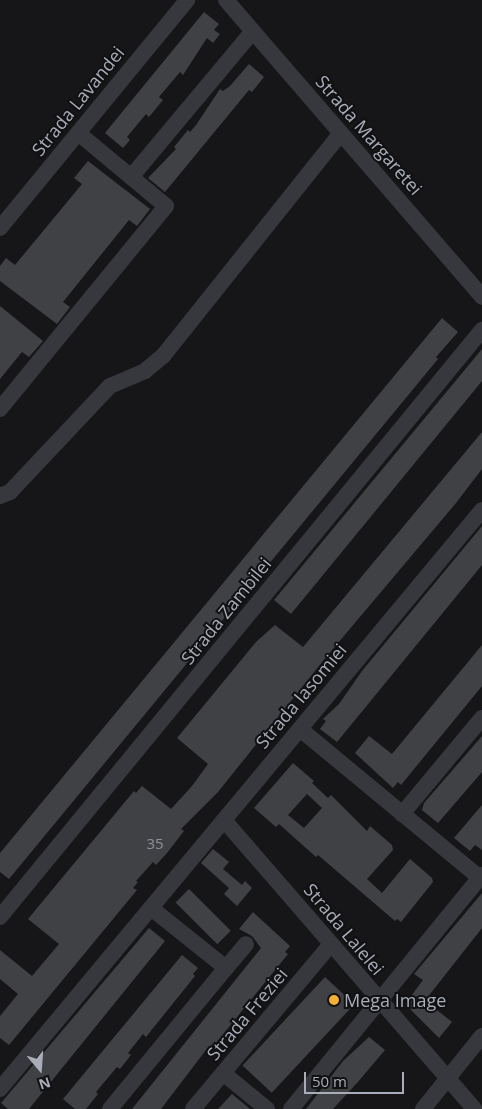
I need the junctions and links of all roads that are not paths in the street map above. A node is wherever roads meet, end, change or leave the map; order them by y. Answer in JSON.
{"nodes":[{"id":1,"x":187,"y":0,"type":"edge"},
{"id":2,"x":226,"y":0,"type":"edge"},
{"id":3,"x":253,"y":30,"type":"junction"},
{"id":4,"x":78,"y":133,"type":"junction"},
{"id":5,"x":341,"y":133,"type":"junction"},
{"id":6,"x":131,"y":177,"type":"junction"},
{"id":7,"x":0,"y":228,"type":"edge"},
{"id":8,"x":482,"y":297,"type":"edge"},
{"id":9,"x":482,"y":330,"type":"edge"},
{"id":10,"x":0,"y":409,"type":"edge"},
{"id":11,"x":0,"y":496,"type":"edge"},
{"id":12,"x":482,"y":510,"type":"edge"},
{"id":13,"x":482,"y":718,"type":"edge"},
{"id":14,"x":300,"y":729,"type":"junction"},
{"id":15,"x":402,"y":814,"type":"junction"},
{"id":16,"x":224,"y":820,"type":"junction"},
{"id":17,"x":481,"y":877,"type":"edge"},
{"id":18,"x":151,"y":908,"type":"junction"},
{"id":19,"x":0,"y":917,"type":"edge"},
{"id":20,"x":246,"y":944,"type":"dead end"},
{"id":21,"x":331,"y":944,"type":"junction"},
{"id":22,"x":226,"y":968,"type":"junction"},
{"id":23,"x":379,"y":1000,"type":"junction"},
{"id":24,"x":482,"y":1036,"type":"edge"},
{"id":25,"x":223,"y":1073,"type":"junction"},
{"id":26,"x":446,"y":1080,"type":"junction"},
{"id":27,"x":0,"y":1089,"type":"edge"},
{"id":28,"x":110,"y":1109,"type":"edge"},
{"id":29,"x":193,"y":1109,"type":"edge"},
{"id":30,"x":267,"y":1109,"type":"edge"},
{"id":31,"x":291,"y":1109,"type":"edge"},
{"id":32,"x":423,"y":1109,"type":"edge"},
{"id":33,"x":474,"y":1109,"type":"edge"}],
"edges":[{"from":1,"to":4,"type":"street","name":"Strada Lavandei"},
{"from":2,"to":3,"type":"street","name":"Strada Margaretei"},
{"from":3,"to":5,"type":"street","name":"Strada Margaretei"},
{"from":3,"to":6,"type":"street"},
{"from":4,"to":6,"type":"street"},
{"from":4,"to":7,"type":"street","name":"Strada Lavandei"},
{"from":5,"to":8,"type":"street","name":"Strada Margaretei"},
{"from":5,"to":11,"type":"street"},
{"from":6,"to":10,"type":"street"},
{"from":9,"to":19,"type":"street","name":"Strada Zambilei"},
{"from":12,"to":14,"type":"street","name":"Strada Iasomiei"},
{"from":13,"to":15,"type":"street"},
{"from":14,"to":15,"type":"street"},
{"from":14,"to":16,"type":"street","name":"Strada Iasomiei"},
{"from":15,"to":17,"type":"street"},
{"from":16,"to":18,"type":"street","name":"Strada Iasomiei"},
{"from":16,"to":21,"type":"street","name":"Strada Lalelei"},
{"from":17,"to":23,"type":"street"},
{"from":18,"to":22,"type":"street"},
{"from":18,"to":27,"type":"street","name":"Strada Iasomiei"},
{"from":20,"to":22,"type":"street"},
{"from":21,"to":23,"type":"street","name":"Strada Lalelei"},
{"from":21,"to":25,"type":"street","name":"Strada Freziei"},
{"from":22,"to":28,"type":"street"},
{"from":23,"to":26,"type":"street","name":"Strada Lalelei"},
{"from":23,"to":31,"type":"street"},
{"from":24,"to":26,"type":"street"},
{"from":25,"to":29,"type":"street","name":"Strada Freziei"},
{"from":25,"to":30,"type":"street"},
{"from":26,"to":32,"type":"street"},
{"from":26,"to":33,"type":"street","name":"Strada Lalelei"}]}
